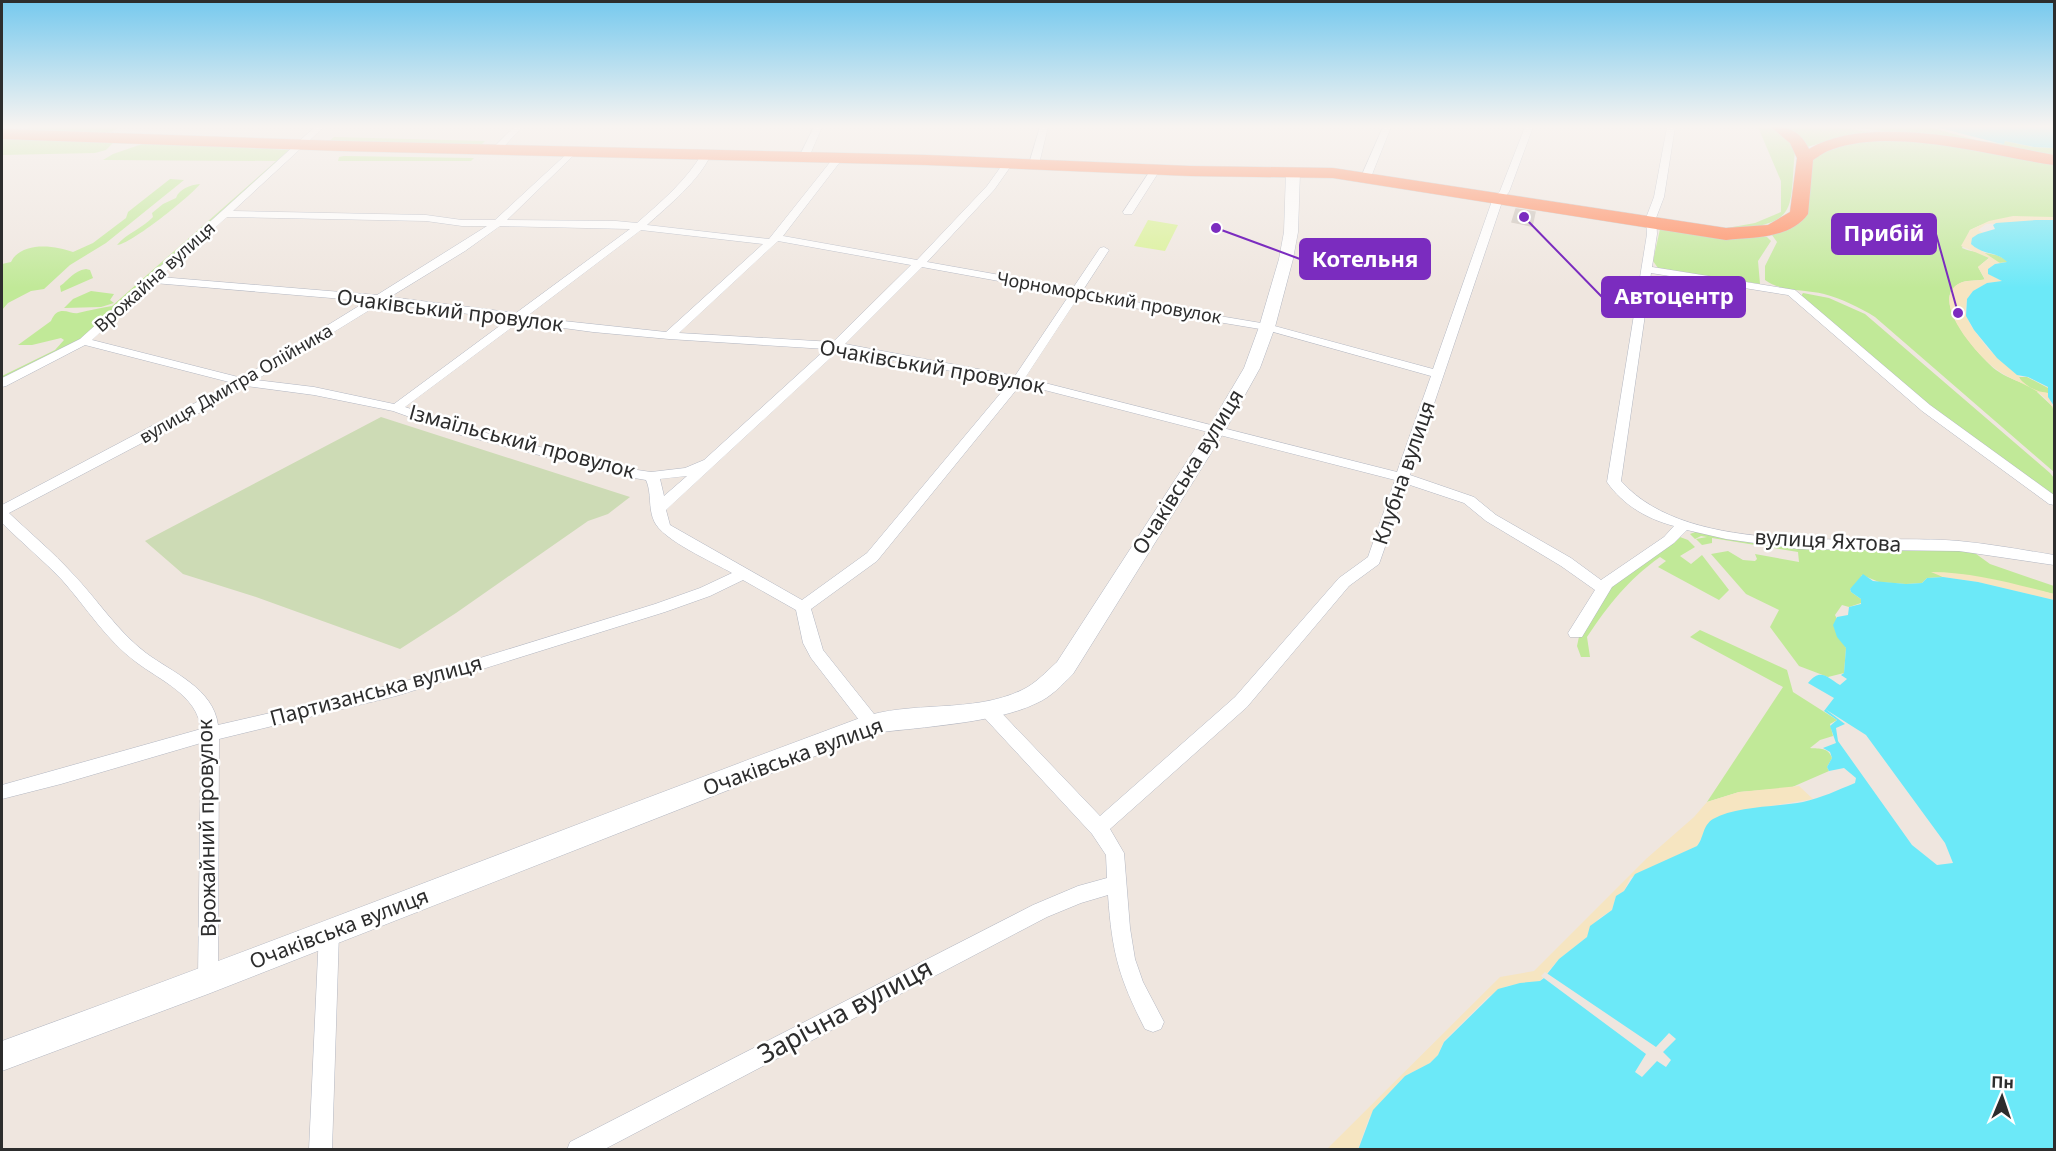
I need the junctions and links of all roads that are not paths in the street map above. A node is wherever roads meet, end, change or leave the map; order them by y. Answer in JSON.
{"nodes":[{"id":1,"x":261,"y":181,"type":"edge"},
{"id":2,"x":542,"y":181,"type":"edge"},
{"id":3,"x":686,"y":181,"type":"edge"},
{"id":4,"x":820,"y":181,"type":"edge"},
{"id":5,"x":996,"y":181,"type":"edge"},
{"id":6,"x":1148,"y":181,"type":"edge"},
{"id":7,"x":1293,"y":181,"type":"edge"},
{"id":8,"x":1389,"y":181,"type":"edge"},
{"id":9,"x":1508,"y":181,"type":"edge"},
{"id":10,"x":1662,"y":181,"type":"edge"},
{"id":11,"x":1803,"y":181,"type":"edge"},
{"id":12,"x":1498,"y":198,"type":"junction"},
{"id":13,"x":1128,"y":212,"type":"dead end"},
{"id":14,"x":224,"y":214,"type":"junction"},
{"id":15,"x":498,"y":223,"type":"junction"},
{"id":16,"x":1650,"y":223,"type":"junction"},
{"id":17,"x":640,"y":226,"type":"junction"},
{"id":18,"x":774,"y":240,"type":"junction"},
{"id":19,"x":1104,"y":250,"type":"dead end"},
{"id":20,"x":920,"y":263,"type":"junction"},
{"id":21,"x":1646,"y":269,"type":"junction"},
{"id":22,"x":152,"y":280,"type":"junction"},
{"id":23,"x":1078,"y":292,"type":"junction"},
{"id":24,"x":379,"y":299,"type":"junction"},
{"id":25,"x":515,"y":318,"type":"junction"},
{"id":26,"x":1267,"y":327,"type":"junction"},
{"id":27,"x":669,"y":336,"type":"junction"},
{"id":28,"x":84,"y":341,"type":"junction"},
{"id":29,"x":837,"y":345,"type":"junction"},
{"id":30,"x":1438,"y":374,"type":"junction"},
{"id":31,"x":1018,"y":380,"type":"junction"},
{"id":32,"x":245,"y":382,"type":"junction"},
{"id":33,"x":2,"y":383,"type":"edge"},
{"id":34,"x":396,"y":408,"type":"junction"},
{"id":35,"x":1217,"y":429,"type":"junction"},
{"id":36,"x":709,"y":464,"type":"junction"},
{"id":37,"x":651,"y":476,"type":"junction"},
{"id":38,"x":1401,"y":477,"type":"junction"},
{"id":39,"x":2055,"y":501,"type":"edge"},
{"id":40,"x":659,"y":508,"type":"junction"},
{"id":41,"x":2,"y":513,"type":"edge"},
{"id":42,"x":1683,"y":526,"type":"junction"},
{"id":43,"x":1994,"y":553,"type":"junction"},
{"id":44,"x":2055,"y":560,"type":"edge"},
{"id":45,"x":2055,"y":570,"type":"edge"},
{"id":46,"x":744,"y":573,"type":"junction"},
{"id":47,"x":1602,"y":588,"type":"junction"},
{"id":48,"x":803,"y":607,"type":"junction"},
{"id":49,"x":1576,"y":633,"type":"dead end"},
{"id":50,"x":987,"y":709,"type":"junction"},
{"id":51,"x":872,"y":724,"type":"junction"},
{"id":52,"x":210,"y":733,"type":"junction"},
{"id":53,"x":2,"y":792,"type":"edge"},
{"id":54,"x":1099,"y":828,"type":"junction"},
{"id":55,"x":1118,"y":884,"type":"junction"},
{"id":56,"x":329,"y":933,"type":"junction"},
{"id":57,"x":208,"y":980,"type":"junction"},
{"id":58,"x":1153,"y":1022,"type":"dead end"},
{"id":59,"x":2,"y":1056,"type":"edge"},
{"id":60,"x":320,"y":1149,"type":"edge"},
{"id":61,"x":578,"y":1149,"type":"edge"}],
"edges":[{"from":1,"to":14,"type":"street","name":"Врожайна вулиця"},
{"from":2,"to":15,"type":"street","name":"вулиця Дмитра Олійника"},
{"from":3,"to":17,"type":"street"},
{"from":4,"to":18,"type":"street"},
{"from":5,"to":20,"type":"street"},
{"from":6,"to":13,"type":"street"},
{"from":7,"to":26,"type":"street","name":"Очаківська вулиця"},
{"from":8,"to":12,"type":"highway"},
{"from":9,"to":12,"type":"street","name":"Клубна вулиця"},
{"from":10,"to":16,"type":"street"},
{"from":11,"to":16,"type":"highway"},
{"from":12,"to":16,"type":"highway"},
{"from":12,"to":30,"type":"street","name":"Клубна вулиця"},
{"from":14,"to":15,"type":"street","name":"Чорноморський провулок"},
{"from":14,"to":22,"type":"street","name":"Врожайна вулиця"},
{"from":15,"to":17,"type":"street","name":"Чорноморський провулок"},
{"from":15,"to":24,"type":"street","name":"вулиця Дмитра Олійника"},
{"from":16,"to":21,"type":"street"},
{"from":17,"to":18,"type":"street","name":"Чорноморський провулок"},
{"from":17,"to":25,"type":"street"},
{"from":18,"to":20,"type":"street","name":"Чорноморський провулок"},
{"from":18,"to":27,"type":"street"},
{"from":19,"to":23,"type":"street"},
{"from":20,"to":23,"type":"street","name":"Чорноморський провулок"},
{"from":20,"to":29,"type":"street"},
{"from":21,"to":39,"type":"street"},
{"from":21,"to":42,"type":"street","name":"вулиця Яхтова"},
{"from":22,"to":24,"type":"street","name":"Очаківський провулок"},
{"from":22,"to":28,"type":"street","name":"Врожайна вулиця"},
{"from":23,"to":26,"type":"street","name":"Чорноморський провулок"},
{"from":23,"to":31,"type":"street"},
{"from":24,"to":25,"type":"street","name":"Очаківський провулок"},
{"from":24,"to":32,"type":"street","name":"вулиця Дмитра Олійника"},
{"from":25,"to":27,"type":"street","name":"Очаківський провулок"},
{"from":25,"to":34,"type":"street"},
{"from":26,"to":30,"type":"street","name":"Чорноморський провулок"},
{"from":26,"to":35,"type":"street","name":"Очаківська вулиця"},
{"from":27,"to":29,"type":"street","name":"Очаківський провулок"},
{"from":28,"to":32,"type":"street","name":"Ізмаїльський провулок"},
{"from":28,"to":33,"type":"street","name":"Врожайна вулиця"},
{"from":29,"to":31,"type":"street","name":"Очаківський провулок"},
{"from":29,"to":36,"type":"street"},
{"from":30,"to":38,"type":"street","name":"Клубна вулиця"},
{"from":31,"to":35,"type":"street","name":"Очаківський провулок"},
{"from":31,"to":48,"type":"street"},
{"from":32,"to":34,"type":"street","name":"Ізмаїльський провулок"},
{"from":32,"to":41,"type":"street","name":"вулиця Дмитра Олійника"},
{"from":34,"to":37,"type":"street","name":"Ізмаїльський провулок"},
{"from":35,"to":38,"type":"street","name":"Очаківський провулок"},
{"from":35,"to":50,"type":"street","name":"Очаківська вулиця"},
{"from":36,"to":37,"type":"street"},
{"from":36,"to":40,"type":"street"},
{"from":37,"to":40,"type":"street","name":"Ізмаїльський провулок"},
{"from":38,"to":47,"type":"street","name":"Очаківський провулок"},
{"from":38,"to":54,"type":"street","name":"Клубна вулиця"},
{"from":40,"to":46,"type":"street","name":"Ізмаїльський провулок"},
{"from":41,"to":52,"type":"street","name":"Врожайний провулок"},
{"from":42,"to":43,"type":"street","name":"вулиця Яхтова"},
{"from":42,"to":47,"type":"street"},
{"from":43,"to":44,"type":"street","name":"вулиця Яхтова"},
{"from":43,"to":45,"type":"street"},
{"from":46,"to":48,"type":"street","name":"Ізмаїльський провулок"},
{"from":46,"to":52,"type":"street","name":"Партизанська вулиця"},
{"from":47,"to":49,"type":"street"},
{"from":48,"to":51,"type":"street"},
{"from":50,"to":51,"type":"street","name":"Очаківська вулиця"},
{"from":50,"to":54,"type":"street"},
{"from":51,"to":56,"type":"street","name":"Очаківська вулиця"},
{"from":52,"to":53,"type":"street","name":"Партизанська вулиця"},
{"from":52,"to":57,"type":"street","name":"Врожайний провулок"},
{"from":54,"to":55,"type":"street"},
{"from":55,"to":58,"type":"street"},
{"from":55,"to":61,"type":"street","name":"Зарічна вулиця"},
{"from":56,"to":57,"type":"street","name":"Очаківська вулиця"},
{"from":56,"to":60,"type":"street"},
{"from":57,"to":59,"type":"street","name":"Очаківська вулиця"}]}
